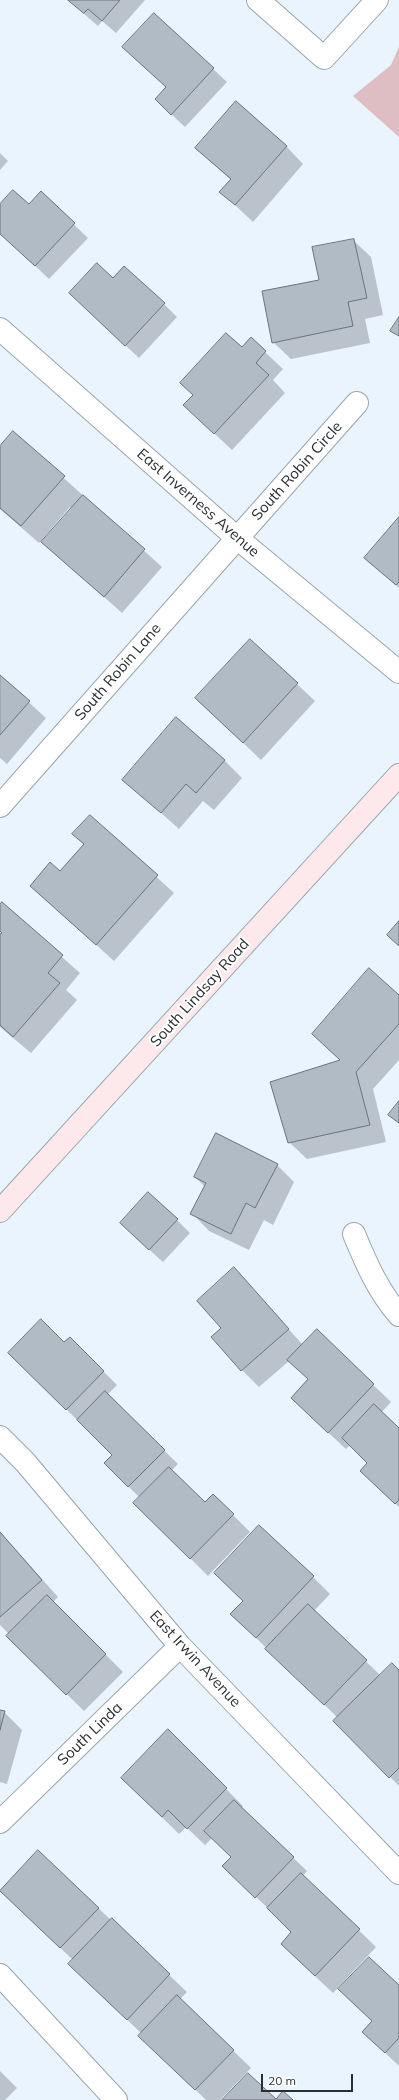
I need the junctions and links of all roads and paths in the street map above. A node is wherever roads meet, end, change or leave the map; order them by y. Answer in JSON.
{"nodes":[{"id":1,"x":258,"y":0,"type":"edge"},
{"id":2,"x":377,"y":0,"type":"edge"},
{"id":3,"x":0,"y":329,"type":"edge"},
{"id":4,"x":357,"y":403,"type":"dead end"},
{"id":5,"x":237,"y":538,"type":"junction"},
{"id":6,"x":399,"y":672,"type":"edge"},
{"id":7,"x":399,"y":775,"type":"edge"},
{"id":8,"x":0,"y":806,"type":"edge"},
{"id":9,"x":0,"y":1211,"type":"edge"},
{"id":10,"x":354,"y":1234,"type":"dead end"},
{"id":11,"x":399,"y":1315,"type":"edge"},
{"id":12,"x":0,"y":1437,"type":"edge"},
{"id":13,"x":180,"y":1646,"type":"junction"},
{"id":14,"x":0,"y":1822,"type":"edge"},
{"id":15,"x":399,"y":1873,"type":"edge"},
{"id":16,"x":0,"y":1975,"type":"edge"},
{"id":17,"x":116,"y":2100,"type":"edge"}],
"edges":[{"from":1,"to":2,"type":"street"},
{"from":3,"to":5,"type":"street","name":"East Inverness Avenue"},
{"from":4,"to":5,"type":"street","name":"South Robin Circle"},
{"from":5,"to":6,"type":"street","name":"East Inverness Avenue"},
{"from":5,"to":8,"type":"street","name":"South Robin Lane"},
{"from":7,"to":9,"type":"main road","name":"South Lindsay Road"},
{"from":10,"to":11,"type":"street"},
{"from":12,"to":13,"type":"street","name":"East Irwin Avenue"},
{"from":13,"to":14,"type":"street","name":"South Linda"},
{"from":13,"to":15,"type":"street","name":"East Irwin Avenue"},
{"from":16,"to":17,"type":"street"}]}
